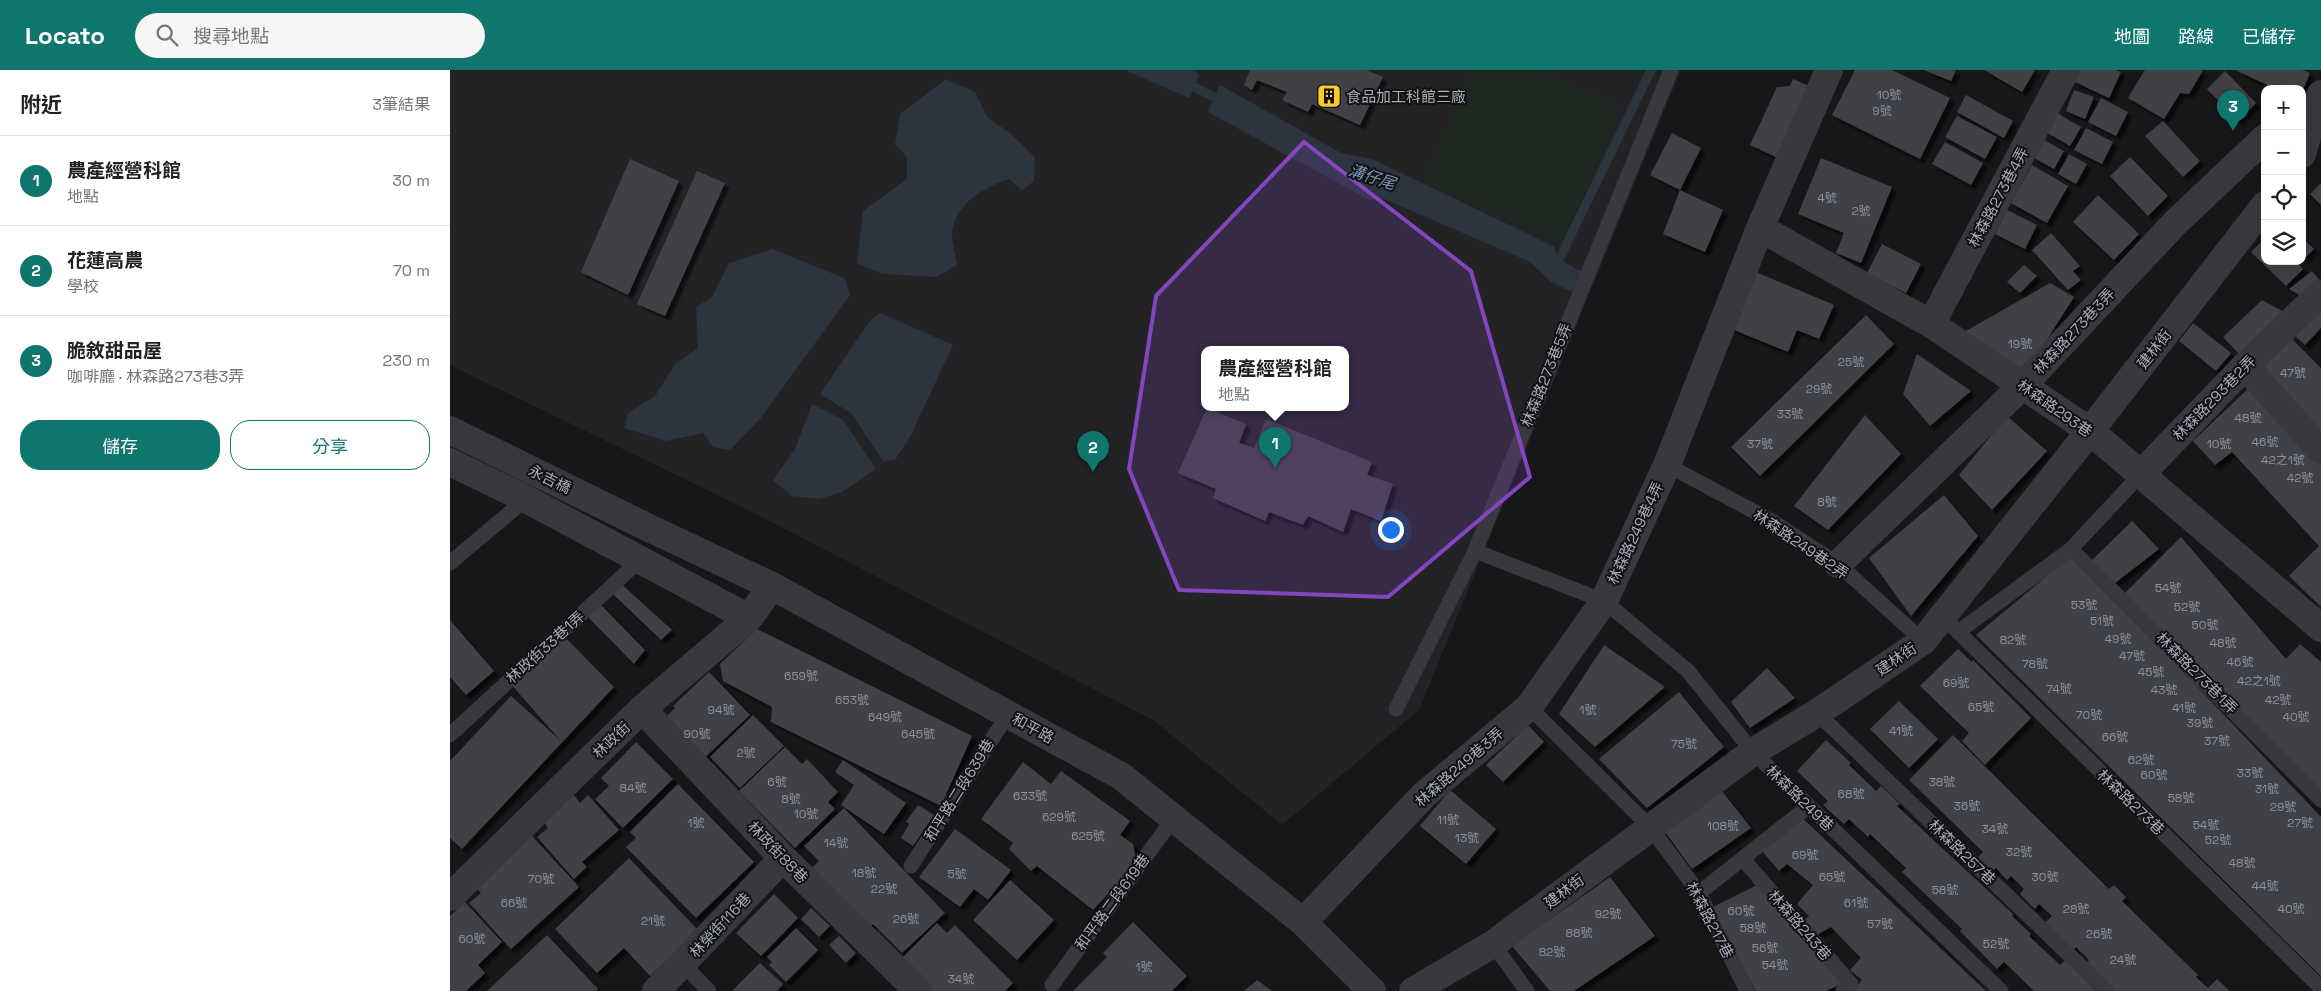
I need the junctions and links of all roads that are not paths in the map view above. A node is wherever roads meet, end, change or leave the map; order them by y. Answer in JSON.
{"nodes":[{"id":1,"x":1671,"y":70,"type":"edge"},
{"id":2,"x":1829,"y":70,"type":"edge"},
{"id":3,"x":2066,"y":70,"type":"edge"},
{"id":4,"x":2313,"y":102,"type":"edge"},
{"id":5,"x":2306,"y":135,"type":"edge"},
{"id":6,"x":2261,"y":142,"type":"edge"},
{"id":7,"x":2261,"y":210,"type":"edge"},
{"id":8,"x":1760,"y":228,"type":"junction"},
{"id":9,"x":2321,"y":293,"type":"edge"},
{"id":10,"x":1931,"y":324,"type":"junction"},
{"id":11,"x":2245,"y":366,"type":"junction"},
{"id":12,"x":2023,"y":385,"type":"junction"},
{"id":13,"x":450,"y":430,"type":"edge"},
{"id":14,"x":2090,"y":431,"type":"junction"},
{"id":15,"x":2321,"y":450,"type":"edge"},
{"id":16,"x":450,"y":462,"type":"edge"},
{"id":17,"x":1667,"y":465,"type":"junction"},
{"id":18,"x":2140,"y":475,"type":"junction"},
{"id":19,"x":526,"y":500,"type":"junction"},
{"id":20,"x":650,"y":528,"type":"joint"},
{"id":21,"x":2071,"y":549,"type":"junction"},
{"id":22,"x":1475,"y":551,"type":"junction"},
{"id":23,"x":640,"y":560,"type":"junction"},
{"id":24,"x":450,"y":563,"type":"edge"},
{"id":25,"x":1838,"y":564,"type":"junction"},
{"id":26,"x":772,"y":586,"type":"junction"},
{"id":27,"x":1604,"y":601,"type":"junction"},
{"id":28,"x":749,"y":618,"type":"junction"},
{"id":29,"x":1950,"y":624,"type":"junction"},
{"id":30,"x":2321,"y":628,"type":"edge"},
{"id":31,"x":1923,"y":641,"type":"junction"},
{"id":32,"x":1529,"y":707,"type":"junction"},
{"id":33,"x":1396,"y":708,"type":"dead end"},
{"id":34,"x":642,"y":709,"type":"junction"},
{"id":35,"x":1817,"y":713,"type":"junction"},
{"id":36,"x":1008,"y":714,"type":"junction"},
{"id":37,"x":450,"y":735,"type":"edge"},
{"id":38,"x":1753,"y":752,"type":"junction"},
{"id":39,"x":2321,"y":800,"type":"edge"},
{"id":40,"x":1809,"y":806,"type":"junction"},
{"id":41,"x":1173,"y":819,"type":"junction"},
{"id":42,"x":1650,"y":827,"type":"junction"},
{"id":43,"x":784,"y":858,"type":"junction"},
{"id":44,"x":1743,"y":859,"type":"junction"},
{"id":45,"x":911,"y":866,"type":"dead end"},
{"id":46,"x":452,"y":892,"type":"edge"},
{"id":47,"x":1699,"y":893,"type":"junction"},
{"id":48,"x":1303,"y":922,"type":"junction"},
{"id":49,"x":1493,"y":944,"type":"junction"},
{"id":50,"x":683,"y":964,"type":"junction"},
{"id":51,"x":1052,"y":985,"type":"dead end"},
{"id":52,"x":2321,"y":988,"type":"edge"},
{"id":53,"x":656,"y":991,"type":"edge"},
{"id":54,"x":709,"y":991,"type":"edge"},
{"id":55,"x":918,"y":991,"type":"edge"},
{"id":56,"x":1372,"y":991,"type":"edge"},
{"id":57,"x":1413,"y":991,"type":"edge"},
{"id":58,"x":1526,"y":991,"type":"edge"},
{"id":59,"x":1747,"y":991,"type":"edge"},
{"id":60,"x":1843,"y":991,"type":"edge"},
{"id":61,"x":2001,"y":991,"type":"edge"},
{"id":62,"x":2106,"y":991,"type":"edge"}],
"edges":[{"from":1,"to":22,"type":"lane","name":"林森路273巷5弄"},
{"from":2,"to":8,"type":"street"},
{"from":3,"to":10,"type":"street","name":"林森路273巷4弄"},
{"from":4,"to":5,"type":"street"},
{"from":6,"to":12,"type":"street","name":"林森路273巷3弄"},
{"from":7,"to":14,"type":"street","name":"建林街"},
{"from":8,"to":10,"type":"street","name":"林森路293巷"},
{"from":8,"to":17,"type":"street"},
{"from":9,"to":11,"type":"street","name":"林森路293巷2弄"},
{"from":10,"to":12,"type":"street","name":"林森路293巷"},
{"from":11,"to":15,"type":"street"},
{"from":11,"to":18,"type":"street","name":"林森路293巷2弄"},
{"from":12,"to":14,"type":"street","name":"林森路293巷"},
{"from":12,"to":25,"type":"street","name":"林森路273巷3弄"},
{"from":13,"to":20,"type":"street","name":"永吉橋"},
{"from":14,"to":18,"type":"street","name":"林森路293巷"},
{"from":14,"to":29,"type":"street","name":"建林街"},
{"from":16,"to":19,"type":"street"},
{"from":17,"to":25,"type":"lane","name":"林森路249巷2弄"},
{"from":17,"to":27,"type":"street","name":"林森路249巷4弄"},
{"from":18,"to":21,"type":"lane"},
{"from":18,"to":30,"type":"street","name":"林森路293巷"},
{"from":19,"to":23,"type":"street"},
{"from":19,"to":24,"type":"lane"},
{"from":20,"to":26,"type":"street","name":"和平路"},
{"from":21,"to":29,"type":"lane"},
{"from":21,"to":39,"type":"lane","name":"林森路273巷1弄"},
{"from":22,"to":27,"type":"lane"},
{"from":22,"to":33,"type":"lane","name":"林森路273巷5弄"},
{"from":23,"to":28,"type":"street"},
{"from":23,"to":37,"type":"lane","name":"林政街33巷1弄"},
{"from":25,"to":31,"type":"lane","name":"林森路249巷2弄"},
{"from":26,"to":28,"type":"street","name":"林政街"},
{"from":26,"to":36,"type":"street","name":"和平路"},
{"from":27,"to":32,"type":"street","name":"林森路249巷3弄"},
{"from":27,"to":38,"type":"lane","name":"林森路249巷"},
{"from":28,"to":34,"type":"street","name":"林政街"},
{"from":29,"to":31,"type":"street","name":"建林街"},
{"from":29,"to":52,"type":"lane","name":"林森路273巷"},
{"from":31,"to":35,"type":"street","name":"建林街"},
{"from":32,"to":42,"type":"lane","name":"林森路217巷"},
{"from":32,"to":48,"type":"street","name":"林森路249巷3弄"},
{"from":34,"to":43,"type":"street","name":"林政街88巷"},
{"from":34,"to":46,"type":"street","name":"林政街"},
{"from":35,"to":38,"type":"street","name":"建林街"},
{"from":35,"to":62,"type":"lane","name":"林森路257巷"},
{"from":36,"to":41,"type":"street","name":"和平路"},
{"from":36,"to":45,"type":"lane","name":"和平路二段639巷"},
{"from":38,"to":40,"type":"lane","name":"林森路249巷"},
{"from":38,"to":42,"type":"street","name":"建林街"},
{"from":40,"to":44,"type":"lane"},
{"from":40,"to":61,"type":"lane","name":"林森路249巷"},
{"from":41,"to":48,"type":"street","name":"和平路"},
{"from":41,"to":51,"type":"lane","name":"和平路二段619巷"},
{"from":42,"to":47,"type":"lane","name":"林森路217巷"},
{"from":42,"to":49,"type":"street","name":"建林街"},
{"from":43,"to":50,"type":"street","name":"林榮街116巷"},
{"from":43,"to":55,"type":"street","name":"林政街88巷"},
{"from":44,"to":47,"type":"lane"},
{"from":44,"to":60,"type":"lane","name":"林森路243巷"},
{"from":47,"to":59,"type":"lane","name":"林森路217巷"},
{"from":48,"to":56,"type":"street","name":"和平路"},
{"from":49,"to":57,"type":"street","name":"建林街"},
{"from":49,"to":58,"type":"lane"},
{"from":50,"to":53,"type":"street","name":"林榮街116巷"},
{"from":50,"to":54,"type":"lane"}]}
